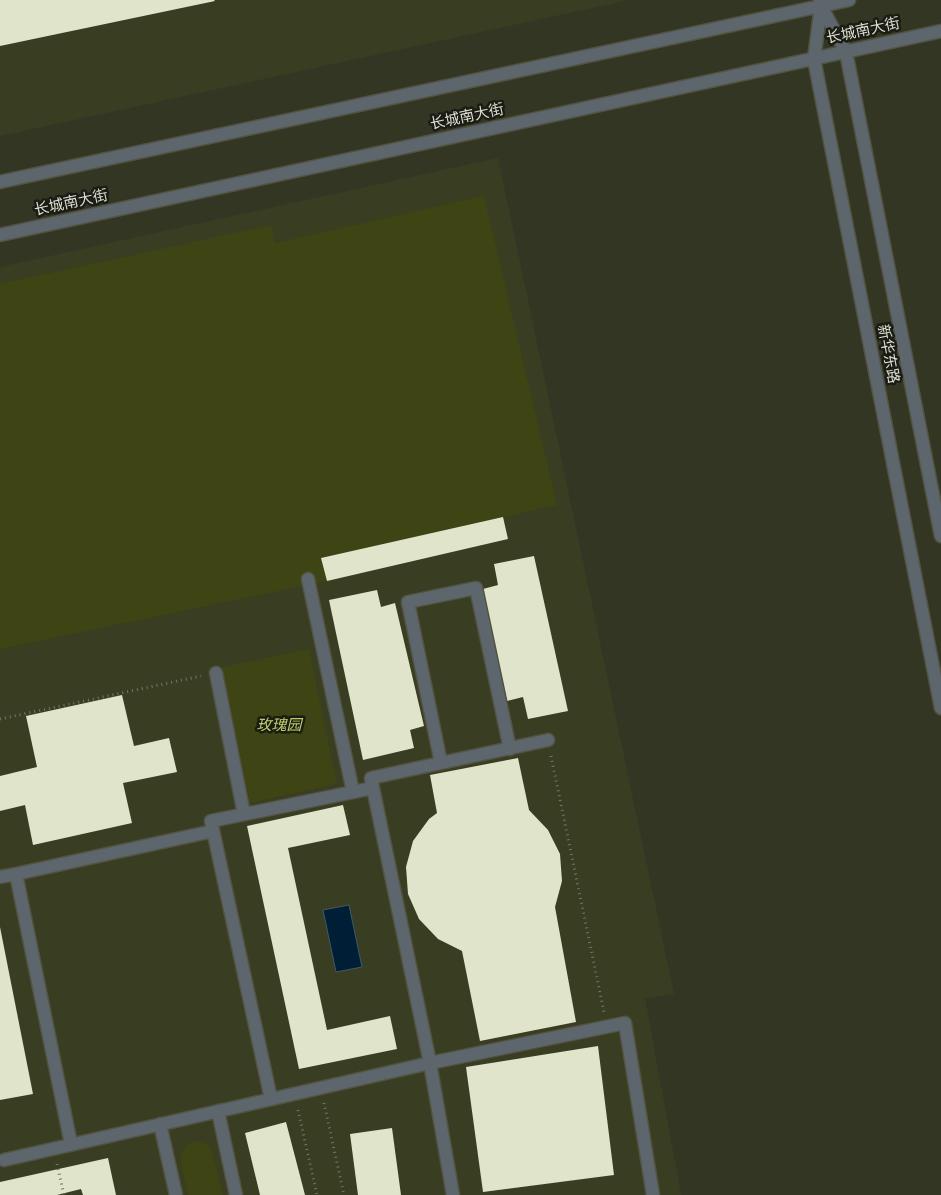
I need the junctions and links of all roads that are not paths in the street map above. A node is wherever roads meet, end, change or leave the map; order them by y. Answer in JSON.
{"nodes":[{"id":1,"x":849,"y":0,"type":"edge"},
{"id":2,"x":820,"y":3,"type":"edge"},
{"id":3,"x":941,"y":30,"type":"edge"},
{"id":4,"x":846,"y":52,"type":"junction"},
{"id":5,"x":814,"y":59,"type":"junction"},
{"id":6,"x":0,"y":182,"type":"edge"},
{"id":7,"x":0,"y":235,"type":"edge"},
{"id":8,"x":941,"y":536,"type":"edge"},
{"id":9,"x":308,"y":579,"type":"dead end"},
{"id":10,"x":216,"y":673,"type":"road end"},
{"id":11,"x":941,"y":708,"type":"edge"},
{"id":12,"x":548,"y":740,"type":"road end"},
{"id":13,"x":510,"y":749,"type":"junction"},
{"id":14,"x":441,"y":763,"type":"junction"},
{"id":15,"x":373,"y":788,"type":"junction"},
{"id":16,"x":352,"y":792,"type":"junction"},
{"id":17,"x":244,"y":814,"type":"junction"},
{"id":18,"x":213,"y":831,"type":"junction"},
{"id":19,"x":16,"y":874,"type":"junction"},
{"id":20,"x":0,"y":877,"type":"edge"},
{"id":21,"x":430,"y":1063,"type":"junction"},
{"id":22,"x":271,"y":1099,"type":"junction"},
{"id":23,"x":218,"y":1111,"type":"junction"},
{"id":24,"x":160,"y":1124,"type":"junction"},
{"id":25,"x":71,"y":1144,"type":"junction"},
{"id":26,"x":4,"y":1160,"type":"dead end"},
{"id":27,"x":176,"y":1195,"type":"edge"},
{"id":28,"x":236,"y":1195,"type":"edge"},
{"id":29,"x":453,"y":1195,"type":"edge"},
{"id":30,"x":653,"y":1195,"type":"edge"}],
"edges":[{"from":1,"to":2,"type":"street"},
{"from":2,"to":4,"type":"street","name":"新华东路"},
{"from":2,"to":5,"type":"street","name":"新华东路"},
{"from":2,"to":6,"type":"street"},
{"from":3,"to":4,"type":"street","name":"长城南大街"},
{"from":4,"to":5,"type":"street","name":"长城南大街"},
{"from":4,"to":8,"type":"street","name":"新华东路"},
{"from":5,"to":7,"type":"street","name":"长城南大街"},
{"from":5,"to":11,"type":"street","name":"新华东路"},
{"from":9,"to":16,"type":"street"},
{"from":10,"to":17,"type":"street"},
{"from":12,"to":13,"type":"street"},
{"from":13,"to":14,"type":"street"},
{"from":13,"to":14,"type":"street"},
{"from":14,"to":15,"type":"street"},
{"from":15,"to":16,"type":"street"},
{"from":15,"to":21,"type":"street"},
{"from":16,"to":17,"type":"street"},
{"from":17,"to":18,"type":"street"},
{"from":18,"to":19,"type":"street"},
{"from":18,"to":22,"type":"street"},
{"from":19,"to":20,"type":"street"},
{"from":19,"to":25,"type":"street"},
{"from":21,"to":22,"type":"street"},
{"from":21,"to":29,"type":"street"},
{"from":21,"to":30,"type":"street"},
{"from":22,"to":23,"type":"street"},
{"from":23,"to":24,"type":"street"},
{"from":23,"to":28,"type":"street"},
{"from":24,"to":25,"type":"street"},
{"from":24,"to":27,"type":"street"},
{"from":25,"to":26,"type":"street"}]}
